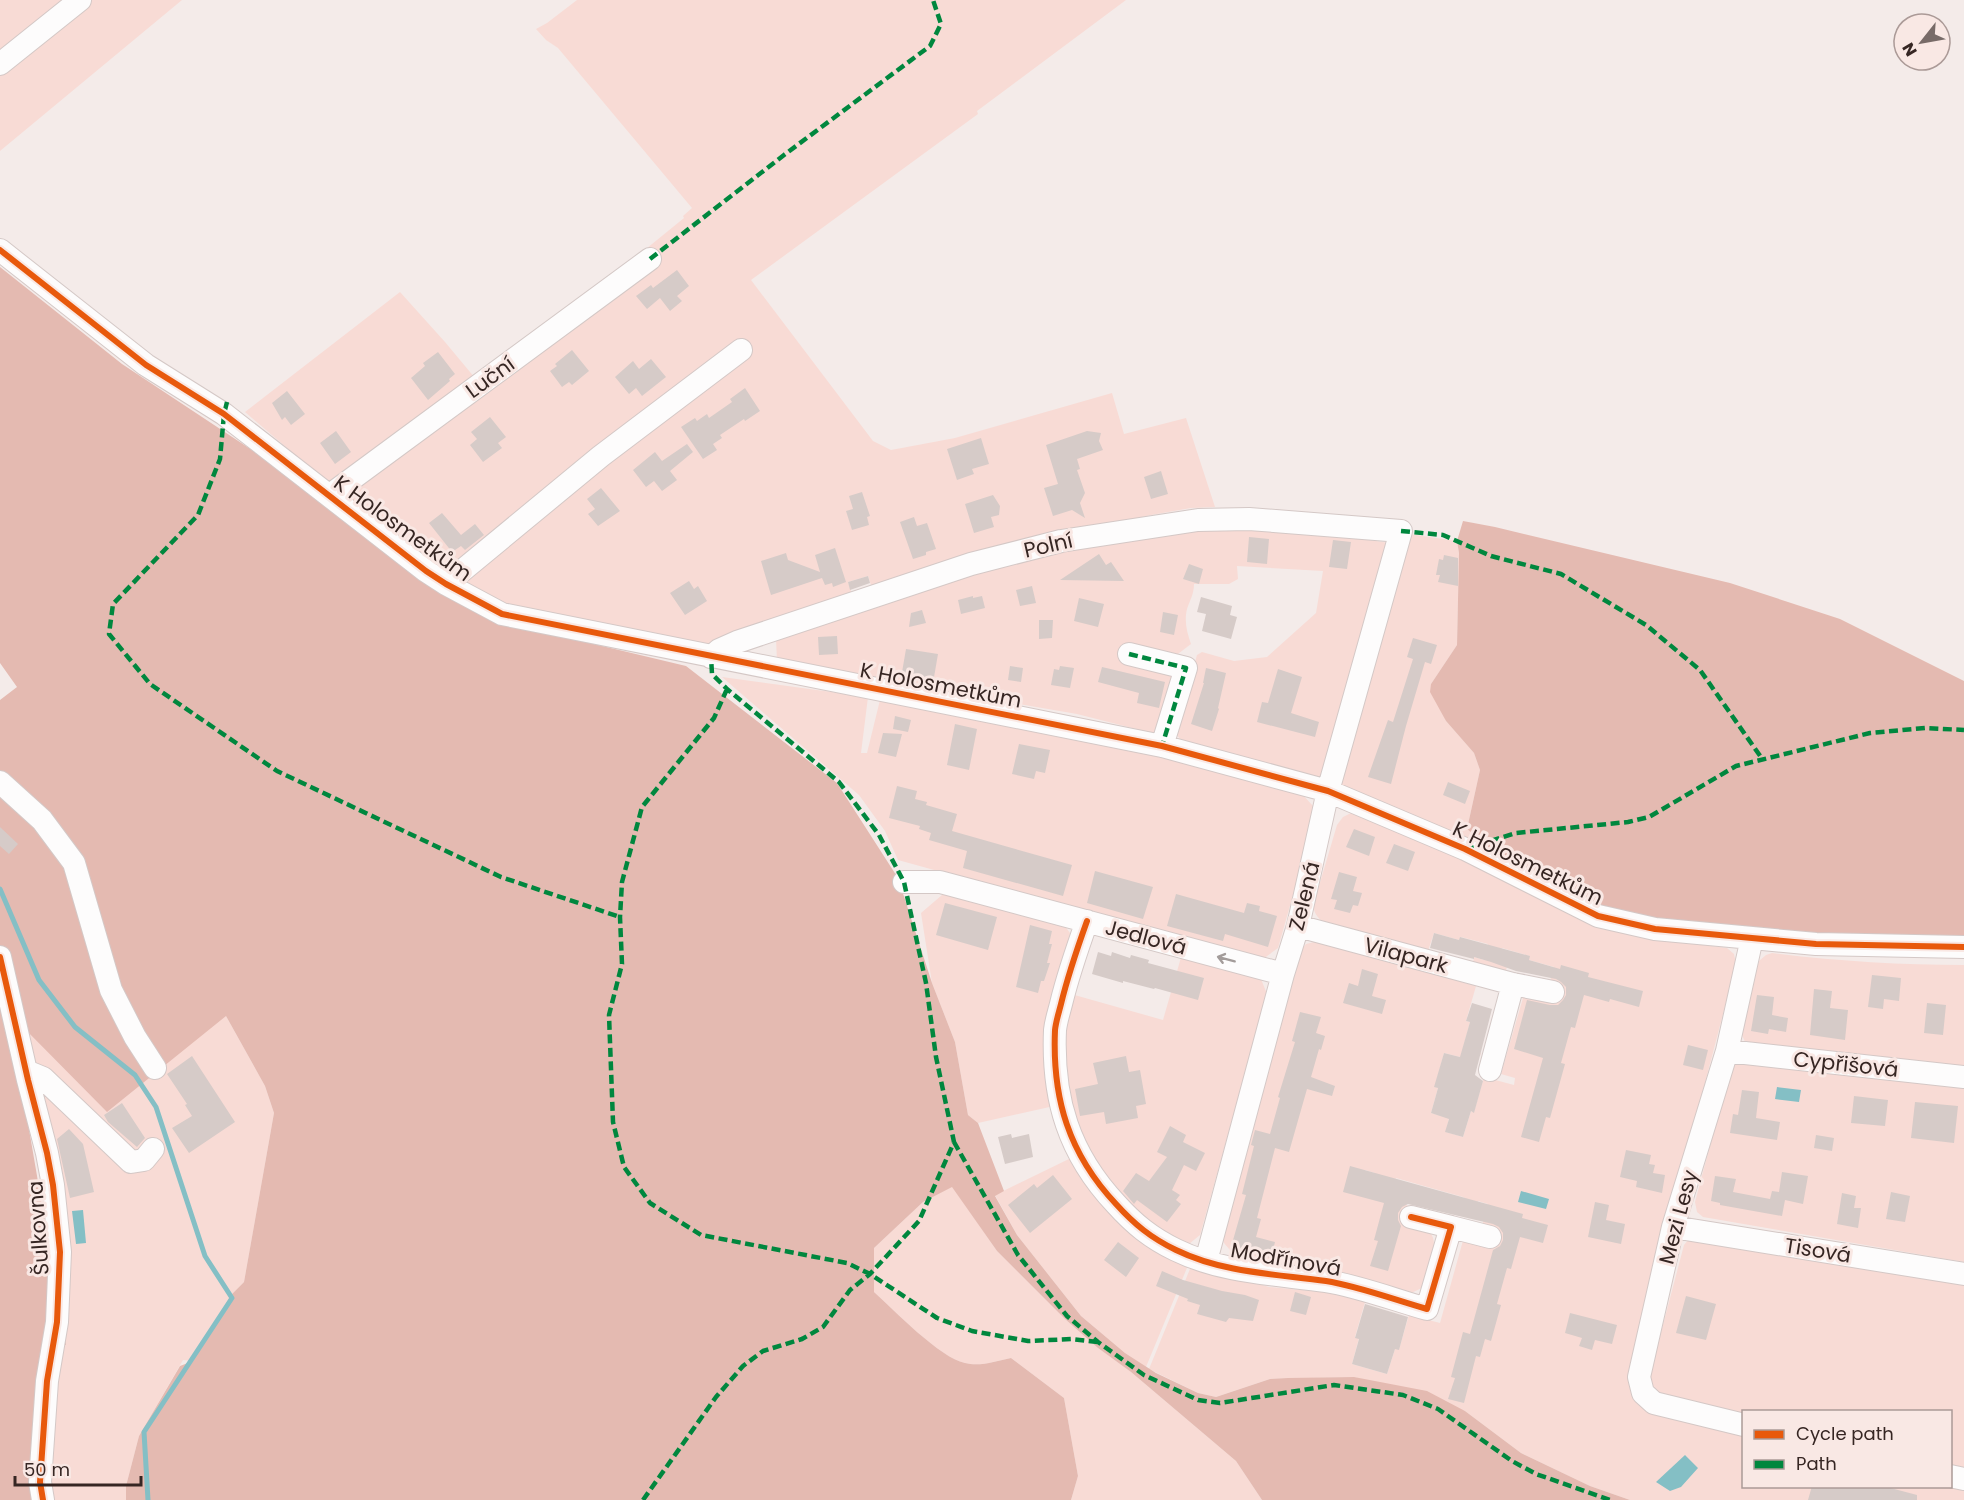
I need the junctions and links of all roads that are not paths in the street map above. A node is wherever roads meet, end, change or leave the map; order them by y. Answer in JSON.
{"nodes":[{"id":1,"x":80,"y":0,"type":"edge"},
{"id":2,"x":0,"y":64,"type":"edge"},
{"id":3,"x":0,"y":250,"type":"edge"},
{"id":4,"x":650,"y":259,"type":"dead end"},
{"id":5,"x":741,"y":350,"type":"dead end"},
{"id":6,"x":330,"y":495,"type":"junction"},
{"id":7,"x":1401,"y":531,"type":"joint"},
{"id":8,"x":446,"y":584,"type":"junction"},
{"id":9,"x":1129,"y":654,"type":"dead end"},
{"id":10,"x":711,"y":657,"type":"junction"},
{"id":11,"x":1162,"y":746,"type":"junction"},
{"id":12,"x":0,"y":782,"type":"edge"},
{"id":13,"x":1328,"y":791,"type":"junction"},
{"id":14,"x":904,"y":882,"type":"dead end"},
{"id":15,"x":1087,"y":921,"type":"junction"},
{"id":16,"x":1298,"y":926,"type":"junction"},
{"id":17,"x":1752,"y":938,"type":"junction"},
{"id":18,"x":1964,"y":947,"type":"edge"},
{"id":19,"x":0,"y":957,"type":"edge"},
{"id":20,"x":1282,"y":974,"type":"junction"},
{"id":21,"x":1513,"y":984,"type":"junction"},
{"id":22,"x":1553,"y":992,"type":"dead end"},
{"id":23,"x":1728,"y":1051,"type":"junction"},
{"id":24,"x":155,"y":1068,"type":"dead end"},
{"id":25,"x":1490,"y":1070,"type":"dead end"},
{"id":26,"x":26,"y":1071,"type":"junction"},
{"id":27,"x":1964,"y":1077,"type":"edge"},
{"id":28,"x":153,"y":1149,"type":"dead end"},
{"id":29,"x":1411,"y":1217,"type":"dead end"},
{"id":30,"x":1451,"y":1227,"type":"junction"},
{"id":31,"x":1673,"y":1227,"type":"junction"},
{"id":32,"x":1490,"y":1237,"type":"dead end"},
{"id":33,"x":1206,"y":1261,"type":"junction"},
{"id":34,"x":1964,"y":1274,"type":"edge"},
{"id":35,"x":1742,"y":1425,"type":"edge"},
{"id":36,"x":43,"y":1500,"type":"edge"}],
"edges":[{"from":1,"to":2,"type":"street"},
{"from":3,"to":6,"type":"street","name":"K Holosmetkům"},
{"from":4,"to":6,"type":"street","name":"Luční"},
{"from":5,"to":8,"type":"street"},
{"from":6,"to":8,"type":"street","name":"K Holosmetkům"},
{"from":7,"to":10,"type":"street","name":"Polní"},
{"from":7,"to":13,"type":"street","name":"Zelená"},
{"from":8,"to":10,"type":"street","name":"K Holosmetkům"},
{"from":9,"to":11,"type":"street"},
{"from":10,"to":11,"type":"street","name":"K Holosmetkům"},
{"from":11,"to":13,"type":"street","name":"K Holosmetkům"},
{"from":12,"to":24,"type":"street"},
{"from":13,"to":16,"type":"street","name":"Zelená"},
{"from":13,"to":17,"type":"street","name":"K Holosmetkům"},
{"from":14,"to":15,"type":"street","name":"Jedlová"},
{"from":20,"to":15,"type":"street","name":"Jedlová","one_way":true},
{"from":15,"to":33,"type":"street","name":"Modřínová"},
{"from":16,"to":20,"type":"street","name":"Zelená"},
{"from":16,"to":21,"type":"street","name":"Vilapark"},
{"from":17,"to":18,"type":"street","name":"K Holosmetkům"},
{"from":17,"to":23,"type":"street","name":"Mezi Lesy"},
{"from":19,"to":26,"type":"street","name":"Šulkovna"},
{"from":20,"to":33,"type":"street","name":"Zelená"},
{"from":21,"to":22,"type":"street","name":"Vilapark"},
{"from":21,"to":25,"type":"street"},
{"from":23,"to":27,"type":"street","name":"Cypřišová"},
{"from":23,"to":31,"type":"street","name":"Mezi Lesy"},
{"from":26,"to":28,"type":"street"},
{"from":26,"to":36,"type":"street","name":"Šulkovna"},
{"from":29,"to":30,"type":"street"},
{"from":30,"to":32,"type":"street"},
{"from":30,"to":33,"type":"street","name":"Modřínová"},
{"from":31,"to":34,"type":"street","name":"Tisová"},
{"from":31,"to":35,"type":"street","name":"Mezi Lesy"}]}
